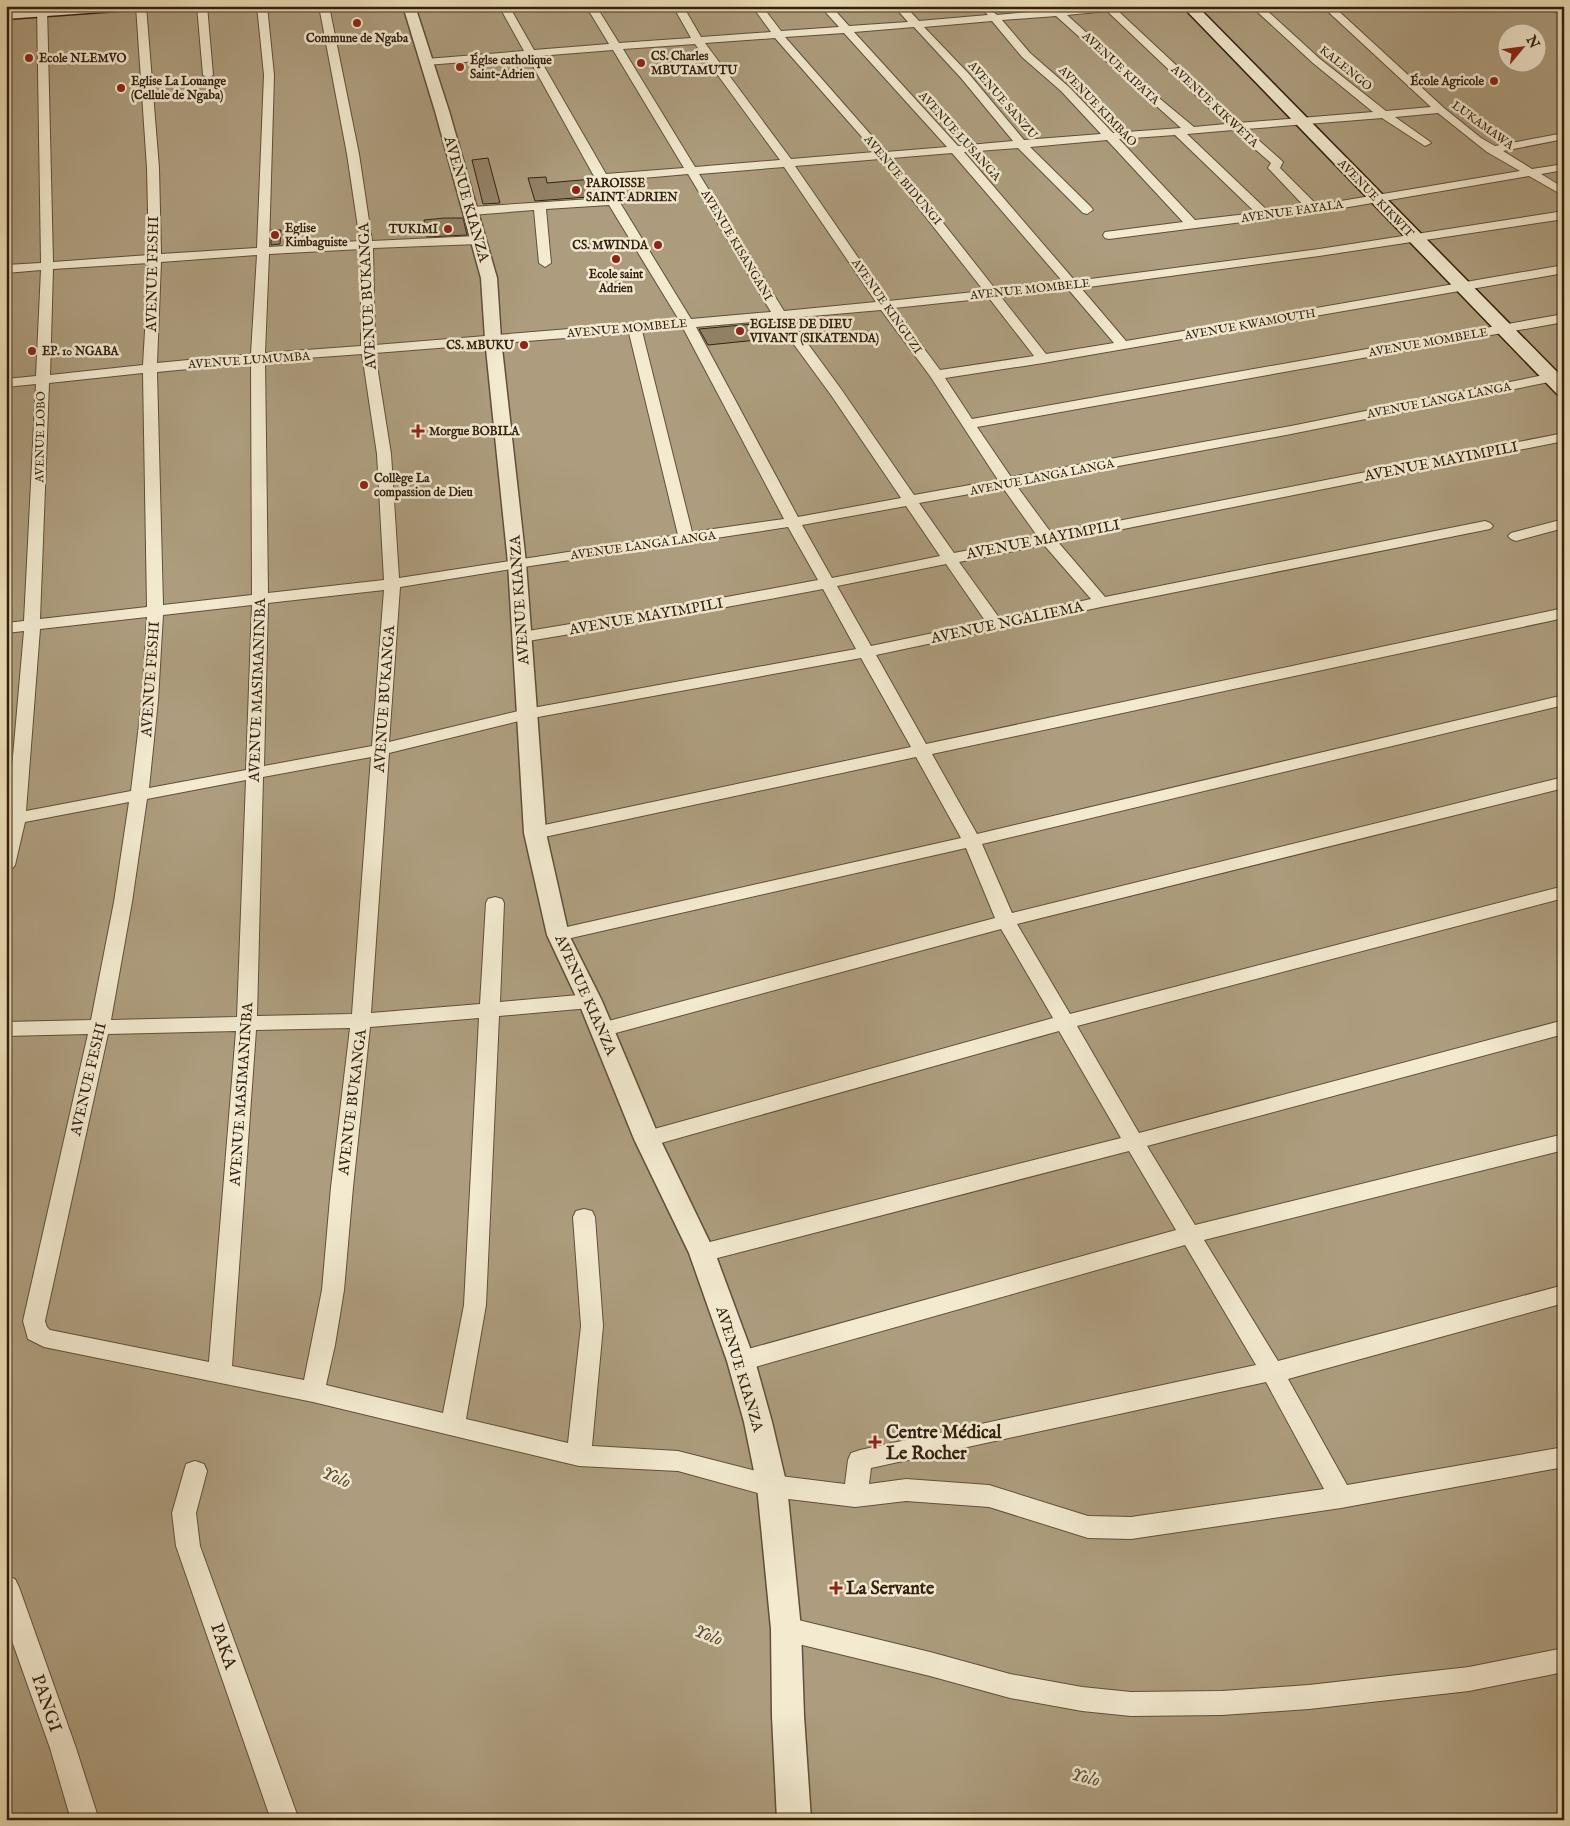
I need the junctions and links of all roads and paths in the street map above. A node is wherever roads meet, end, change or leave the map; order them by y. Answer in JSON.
{"nodes":[{"id":1,"x":129,"y":6,"type":"edge"},
{"id":2,"x":141,"y":6,"type":"edge"},
{"id":3,"x":202,"y":6,"type":"edge"},
{"id":4,"x":262,"y":6,"type":"edge"},
{"id":5,"x":324,"y":6,"type":"edge"},
{"id":6,"x":409,"y":6,"type":"edge"},
{"id":7,"x":504,"y":6,"type":"edge"},
{"id":8,"x":591,"y":6,"type":"edge"},
{"id":9,"x":678,"y":6,"type":"edge"},
{"id":10,"x":757,"y":6,"type":"edge"},
{"id":11,"x":825,"y":6,"type":"edge"},
{"id":12,"x":899,"y":6,"type":"edge"},
{"id":13,"x":985,"y":6,"type":"edge"},
{"id":14,"x":1130,"y":6,"type":"edge"},
{"id":15,"x":1189,"y":6,"type":"edge"},
{"id":16,"x":1256,"y":6,"type":"edge"},
{"id":17,"x":1327,"y":6,"type":"edge"},
{"id":18,"x":1108,"y":7,"type":"edge"},
{"id":19,"x":42,"y":9,"type":"edge"},
{"id":20,"x":1054,"y":9,"type":"edge"},
{"id":21,"x":6,"y":15,"type":"edge"},
{"id":22,"x":996,"y":18,"type":"junction"},
{"id":23,"x":917,"y":24,"type":"junction"},
{"id":24,"x":846,"y":31,"type":"junction"},
{"id":25,"x":776,"y":34,"type":"junction"},
{"id":26,"x":697,"y":40,"type":"junction"},
{"id":27,"x":616,"y":46,"type":"junction"},
{"id":28,"x":532,"y":53,"type":"junction"},
{"id":29,"x":426,"y":62,"type":"junction"},
{"id":30,"x":208,"y":75,"type":"dead end"},
{"id":31,"x":1440,"y":110,"type":"junction"},
{"id":32,"x":1382,"y":115,"type":"junction"},
{"id":33,"x":1301,"y":122,"type":"junction"},
{"id":34,"x":1236,"y":126,"type":"junction"},
{"id":35,"x":1191,"y":130,"type":"junction"},
{"id":36,"x":1177,"y":131,"type":"junction"},
{"id":37,"x":1564,"y":136,"type":"edge"},
{"id":38,"x":1109,"y":137,"type":"junction"},
{"id":39,"x":1425,"y":143,"type":"dead end"},
{"id":40,"x":1021,"y":144,"type":"junction"},
{"id":41,"x":955,"y":149,"type":"junction"},
{"id":42,"x":1492,"y":150,"type":"junction"},
{"id":43,"x":883,"y":154,"type":"junction"},
{"id":44,"x":787,"y":162,"type":"junction"},
{"id":45,"x":1564,"y":167,"type":"edge"},
{"id":46,"x":691,"y":170,"type":"junction"},
{"id":47,"x":1530,"y":173,"type":"junction"},
{"id":48,"x":602,"y":178,"type":"junction"},
{"id":49,"x":1564,"y":193,"type":"edge"},
{"id":50,"x":1376,"y":199,"type":"junction"},
{"id":51,"x":613,"y":201,"type":"junction"},
{"id":52,"x":540,"y":206,"type":"junction"},
{"id":53,"x":1314,"y":209,"type":"junction"},
{"id":54,"x":471,"y":210,"type":"junction"},
{"id":55,"x":1087,"y":210,"type":"dead end"},
{"id":56,"x":1564,"y":215,"type":"edge"},
{"id":57,"x":1266,"y":216,"type":"junction"},
{"id":58,"x":1192,"y":224,"type":"junction"},
{"id":59,"x":1108,"y":235,"type":"dead end"},
{"id":60,"x":1416,"y":239,"type":"junction"},
{"id":61,"x":478,"y":240,"type":"junction"},
{"id":62,"x":367,"y":246,"type":"junction"},
{"id":63,"x":264,"y":250,"type":"junction"},
{"id":64,"x":155,"y":259,"type":"junction"},
{"id":65,"x":545,"y":264,"type":"dead end"},
{"id":66,"x":47,"y":266,"type":"junction"},
{"id":67,"x":6,"y":269,"type":"edge"},
{"id":68,"x":1564,"y":269,"type":"edge"},
{"id":69,"x":1072,"y":285,"type":"junction"},
{"id":70,"x":1463,"y":288,"type":"junction"},
{"id":71,"x":992,"y":294,"type":"junction"},
{"id":72,"x":884,"y":304,"type":"junction"},
{"id":73,"x":780,"y":316,"type":"junction"},
{"id":74,"x":1564,"y":318,"type":"edge"},
{"id":75,"x":687,"y":323,"type":"junction"},
{"id":76,"x":635,"y":329,"type":"junction"},
{"id":77,"x":1504,"y":329,"type":"junction"},
{"id":78,"x":493,"y":340,"type":"junction"},
{"id":79,"x":1123,"y":345,"type":"junction"},
{"id":80,"x":368,"y":351,"type":"junction"},
{"id":81,"x":258,"y":358,"type":"junction"},
{"id":82,"x":1043,"y":360,"type":"junction"},
{"id":83,"x":150,"y":368,"type":"junction"},
{"id":84,"x":936,"y":375,"type":"junction"},
{"id":85,"x":42,"y":380,"type":"junction"},
{"id":86,"x":1560,"y":381,"type":"edge"},
{"id":87,"x":6,"y":383,"type":"edge"},
{"id":88,"x":968,"y":424,"type":"junction"},
{"id":89,"x":1564,"y":437,"type":"edge"},
{"id":90,"x":1006,"y":484,"type":"junction"},
{"id":91,"x":910,"y":501,"type":"junction"},
{"id":92,"x":792,"y":522,"type":"junction"},
{"id":93,"x":1564,"y":524,"type":"edge"},
{"id":94,"x":1486,"y":526,"type":"dead end"},
{"id":95,"x":1516,"y":536,"type":"dead end"},
{"id":96,"x":686,"y":538,"type":"junction"},
{"id":97,"x":1047,"y":538,"type":"junction"},
{"id":98,"x":948,"y":559,"type":"junction"},
{"id":99,"x":517,"y":563,"type":"junction"},
{"id":100,"x":828,"y":583,"type":"junction"},
{"id":101,"x":392,"y":584,"type":"junction"},
{"id":102,"x":260,"y":600,"type":"junction"},
{"id":103,"x":1100,"y":602,"type":"junction"},
{"id":104,"x":155,"y":612,"type":"junction"},
{"id":105,"x":1564,"y":613,"type":"edge"},
{"id":106,"x":997,"y":625,"type":"junction"},
{"id":107,"x":32,"y":626,"type":"junction"},
{"id":108,"x":6,"y":628,"type":"edge"},
{"id":109,"x":522,"y":636,"type":"junction"},
{"id":110,"x":866,"y":652,"type":"junction"},
{"id":111,"x":1564,"y":700,"type":"edge"},
{"id":112,"x":528,"y":714,"type":"junction"},
{"id":113,"x":380,"y":750,"type":"junction"},
{"id":114,"x":923,"y":751,"type":"junction"},
{"id":115,"x":254,"y":772,"type":"junction"},
{"id":116,"x":1564,"y":782,"type":"edge"},
{"id":117,"x":139,"y":794,"type":"junction"},
{"id":118,"x":12,"y":818,"type":"edge"},
{"id":119,"x":535,"y":833,"type":"junction"},
{"id":120,"x":972,"y":841,"type":"junction"},
{"id":121,"x":6,"y":865,"type":"edge"},
{"id":122,"x":1564,"y":892,"type":"edge"},
{"id":123,"x":495,"y":903,"type":"dead end"},
{"id":124,"x":1006,"y":921,"type":"junction"},
{"id":125,"x":558,"y":935,"type":"junction"},
{"id":126,"x":590,"y":1001,"type":"junction"},
{"id":127,"x":490,"y":1009,"type":"junction"},
{"id":128,"x":361,"y":1021,"type":"junction"},
{"id":129,"x":247,"y":1022,"type":"junction"},
{"id":130,"x":1064,"y":1022,"type":"junction"},
{"id":131,"x":100,"y":1025,"type":"junction"},
{"id":132,"x":1564,"y":1027,"type":"edge"},
{"id":133,"x":6,"y":1029,"type":"edge"},
{"id":134,"x":602,"y":1030,"type":"junction"},
{"id":135,"x":648,"y":1139,"type":"junction"},
{"id":136,"x":1134,"y":1142,"type":"junction"},
{"id":137,"x":1564,"y":1142,"type":"edge"},
{"id":138,"x":584,"y":1217,"type":"dead end"},
{"id":139,"x":1190,"y":1235,"type":"junction"},
{"id":140,"x":702,"y":1253,"type":"junction"},
{"id":141,"x":1564,"y":1294,"type":"edge"},
{"id":142,"x":741,"y":1361,"type":"junction"},
{"id":143,"x":1272,"y":1371,"type":"junction"},
{"id":144,"x":220,"y":1372,"type":"junction"},
{"id":145,"x":313,"y":1392,"type":"junction"},
{"id":146,"x":454,"y":1425,"type":"junction"},
{"id":147,"x":579,"y":1456,"type":"junction"},
{"id":148,"x":1564,"y":1457,"type":"edge"},
{"id":149,"x":195,"y":1470,"type":"dead end"},
{"id":150,"x":772,"y":1486,"type":"junction"},
{"id":151,"x":855,"y":1496,"type":"junction"},
{"id":152,"x":1341,"y":1496,"type":"junction"},
{"id":153,"x":6,"y":1587,"type":"edge"},
{"id":154,"x":786,"y":1629,"type":"junction"},
{"id":155,"x":1564,"y":1660,"type":"edge"},
{"id":156,"x":85,"y":1820,"type":"edge"},
{"id":157,"x":285,"y":1820,"type":"edge"},
{"id":158,"x":794,"y":1820,"type":"edge"}],
"edges":[{"from":1,"to":19,"type":"main road"},
{"from":2,"to":64,"type":"street","name":"AVENUE FESHI"},
{"from":3,"to":30,"type":"street"},
{"from":4,"to":63,"type":"street","name":"AVENUE MASIMANINBA"},
{"from":5,"to":62,"type":"street","name":"AVENUE BUKANGA"},
{"from":6,"to":29,"type":"street","name":"AVENUE KIANZA"},
{"from":7,"to":28,"type":"street"},
{"from":8,"to":27,"type":"street","name":"AVENUE KISANGANI"},
{"from":9,"to":26,"type":"street","name":"AVENUE KINGUZI"},
{"from":10,"to":25,"type":"street","name":"AVENUE BIDUNGI"},
{"from":11,"to":24,"type":"street","name":"AVENUE LUSANGA"},
{"from":12,"to":23,"type":"street","name":"AVENUE SANZU"},
{"from":13,"to":22,"type":"street","name":"AVENUE KIMBAO"},
{"from":14,"to":18,"type":"street"},
{"from":15,"to":33,"type":"main road","name":"AVENUE KIKWIT"},
{"from":16,"to":32,"type":"street","name":"KALENGO"},
{"from":17,"to":31,"type":"street","name":"LUKAMAWA"},
{"from":18,"to":20,"type":"street"},
{"from":18,"to":34,"type":"street","name":"AVENUE KIKWETA"},
{"from":19,"to":21,"type":"main road"},
{"from":19,"to":66,"type":"street","name":"AVENUE LOBO"},
{"from":20,"to":22,"type":"street"},
{"from":20,"to":35,"type":"street","name":"AVENUE KIPATA"},
{"from":22,"to":23,"type":"street"},
{"from":22,"to":38,"type":"street","name":"AVENUE KIMBAO"},
{"from":23,"to":24,"type":"street"},
{"from":23,"to":40,"type":"street","name":"AVENUE SANZU"},
{"from":24,"to":25,"type":"street"},
{"from":24,"to":41,"type":"street","name":"AVENUE LUSANGA"},
{"from":25,"to":26,"type":"street"},
{"from":25,"to":43,"type":"street","name":"AVENUE BIDUNGI"},
{"from":26,"to":27,"type":"street"},
{"from":26,"to":44,"type":"street","name":"AVENUE KINGUZI"},
{"from":27,"to":28,"type":"street"},
{"from":27,"to":46,"type":"street","name":"AVENUE KISANGANI"},
{"from":28,"to":29,"type":"street"},
{"from":28,"to":48,"type":"street"},
{"from":29,"to":54,"type":"street","name":"AVENUE KIANZA"},
{"from":31,"to":32,"type":"street"},
{"from":31,"to":42,"type":"street","name":"LUKAMAWA"},
{"from":32,"to":33,"type":"street"},
{"from":32,"to":39,"type":"street","name":"KALENGO"},
{"from":33,"to":34,"type":"street"},
{"from":33,"to":50,"type":"main road","name":"AVENUE KIKWIT"},
{"from":34,"to":35,"type":"street"},
{"from":34,"to":53,"type":"street","name":"AVENUE KIKWETA"},
{"from":35,"to":36,"type":"street"},
{"from":36,"to":38,"type":"street"},
{"from":36,"to":57,"type":"street"},
{"from":37,"to":42,"type":"street"},
{"from":38,"to":40,"type":"street"},
{"from":38,"to":58,"type":"street","name":"AVENUE KIMBAO"},
{"from":40,"to":41,"type":"street"},
{"from":40,"to":55,"type":"street","name":"AVENUE SANZU"},
{"from":41,"to":43,"type":"street"},
{"from":41,"to":69,"type":"street","name":"AVENUE LUSANGA"},
{"from":42,"to":47,"type":"street","name":"LUKAMAWA"},
{"from":43,"to":44,"type":"street"},
{"from":43,"to":71,"type":"street","name":"AVENUE BIDUNGI"},
{"from":44,"to":46,"type":"street"},
{"from":44,"to":72,"type":"street","name":"AVENUE KINGUZI"},
{"from":45,"to":47,"type":"street","name":"AVENUE FAYALA"},
{"from":46,"to":48,"type":"street"},
{"from":46,"to":73,"type":"street","name":"AVENUE KISANGANI"},
{"from":47,"to":49,"type":"street","name":"LUKAMAWA"},
{"from":47,"to":50,"type":"street","name":"AVENUE FAYALA"},
{"from":48,"to":51,"type":"street"},
{"from":50,"to":53,"type":"street","name":"AVENUE FAYALA"},
{"from":50,"to":60,"type":"main road","name":"AVENUE KIKWIT"},
{"from":51,"to":52,"type":"street"},
{"from":51,"to":75,"type":"street"},
{"from":52,"to":54,"type":"street"},
{"from":52,"to":65,"type":"street"},
{"from":53,"to":57,"type":"street","name":"AVENUE FAYALA"},
{"from":54,"to":61,"type":"street","name":"AVENUE KIANZA"},
{"from":56,"to":60,"type":"street","name":"AVENUE MOMBELE"},
{"from":57,"to":58,"type":"street","name":"AVENUE FAYALA"},
{"from":58,"to":59,"type":"street","name":"AVENUE FAYALA"},
{"from":60,"to":69,"type":"street","name":"AVENUE MOMBELE"},
{"from":60,"to":70,"type":"main road","name":"AVENUE KIKWIT"},
{"from":61,"to":62,"type":"street"},
{"from":61,"to":78,"type":"street","name":"AVENUE KIANZA"},
{"from":62,"to":63,"type":"street"},
{"from":62,"to":80,"type":"street","name":"AVENUE BUKANGA"},
{"from":63,"to":64,"type":"street"},
{"from":63,"to":81,"type":"street","name":"AVENUE MASIMANINBA"},
{"from":64,"to":66,"type":"street"},
{"from":64,"to":83,"type":"street","name":"AVENUE FESHI"},
{"from":66,"to":67,"type":"street"},
{"from":66,"to":85,"type":"street","name":"AVENUE LOBO"},
{"from":68,"to":70,"type":"street","name":"AVENUE KWAMOUTH"},
{"from":69,"to":71,"type":"street","name":"AVENUE MOMBELE"},
{"from":69,"to":79,"type":"street"},
{"from":70,"to":77,"type":"main road","name":"AVENUE KIKWIT"},
{"from":70,"to":79,"type":"street","name":"AVENUE KWAMOUTH"},
{"from":71,"to":72,"type":"street","name":"AVENUE MOMBELE"},
{"from":71,"to":82,"type":"street","name":"AVENUE BIDUNGI"},
{"from":72,"to":73,"type":"street","name":"AVENUE MOMBELE"},
{"from":72,"to":84,"type":"street","name":"AVENUE KINGUZI"},
{"from":73,"to":75,"type":"street","name":"AVENUE MOMBELE"},
{"from":73,"to":91,"type":"street","name":"AVENUE KISANGANI"},
{"from":74,"to":77,"type":"street"},
{"from":75,"to":76,"type":"street","name":"AVENUE MOMBELE"},
{"from":75,"to":92,"type":"street"},
{"from":76,"to":78,"type":"street","name":"AVENUE MOMBELE"},
{"from":76,"to":96,"type":"street"},
{"from":77,"to":86,"type":"main road","name":"AVENUE KIKWIT"},
{"from":77,"to":88,"type":"street","name":"AVENUE MOMBELE"},
{"from":78,"to":80,"type":"street","name":"AVENUE LUMUMBA"},
{"from":78,"to":99,"type":"street","name":"AVENUE KIANZA"},
{"from":79,"to":82,"type":"street","name":"AVENUE KWAMOUTH"},
{"from":80,"to":81,"type":"street","name":"AVENUE LUMUMBA"},
{"from":80,"to":101,"type":"street","name":"AVENUE BUKANGA"},
{"from":81,"to":83,"type":"street","name":"AVENUE LUMUMBA"},
{"from":81,"to":102,"type":"street","name":"AVENUE MASIMANINBA"},
{"from":82,"to":84,"type":"street","name":"AVENUE KWAMOUTH"},
{"from":83,"to":85,"type":"street","name":"AVENUE LUMUMBA"},
{"from":83,"to":104,"type":"street","name":"AVENUE FESHI"},
{"from":84,"to":88,"type":"street","name":"AVENUE KINGUZI"},
{"from":85,"to":87,"type":"street","name":"AVENUE LUMUMBA"},
{"from":85,"to":107,"type":"street","name":"AVENUE LOBO"},
{"from":86,"to":90,"type":"street","name":"AVENUE LANGA LANGA"},
{"from":88,"to":90,"type":"street","name":"AVENUE KINGUZI"},
{"from":89,"to":97,"type":"street","name":"AVENUE MAYIMPILI"},
{"from":90,"to":91,"type":"street","name":"AVENUE LANGA LANGA"},
{"from":90,"to":97,"type":"street","name":"AVENUE KINGUZI"},
{"from":91,"to":92,"type":"street","name":"AVENUE LANGA LANGA"},
{"from":91,"to":98,"type":"street","name":"AVENUE KISANGANI"},
{"from":92,"to":96,"type":"street","name":"AVENUE LANGA LANGA"},
{"from":92,"to":100,"type":"street"},
{"from":93,"to":95,"type":"street"},
{"from":94,"to":103,"type":"street","name":"AVENUE NGALIEMA"},
{"from":96,"to":99,"type":"street","name":"AVENUE LANGA LANGA"},
{"from":97,"to":98,"type":"street","name":"AVENUE MAYIMPILI"},
{"from":97,"to":103,"type":"street","name":"AVENUE KINGUZI"},
{"from":98,"to":100,"type":"street","name":"AVENUE MAYIMPILI"},
{"from":98,"to":106,"type":"street","name":"AVENUE KISANGANI"},
{"from":99,"to":101,"type":"street","name":"AVENUE LANGA LANGA"},
{"from":99,"to":109,"type":"street","name":"AVENUE KIANZA"},
{"from":100,"to":109,"type":"street","name":"AVENUE MAYIMPILI"},
{"from":100,"to":110,"type":"street"},
{"from":101,"to":102,"type":"street","name":"AVENUE LANGA LANGA"},
{"from":101,"to":113,"type":"street","name":"AVENUE BUKANGA"},
{"from":102,"to":104,"type":"street","name":"AVENUE LANGA LANGA"},
{"from":102,"to":115,"type":"street","name":"AVENUE MASIMANINBA"},
{"from":103,"to":106,"type":"street","name":"AVENUE NGALIEMA"},
{"from":104,"to":107,"type":"street","name":"AVENUE LANGA LANGA"},
{"from":104,"to":117,"type":"street","name":"AVENUE FESHI"},
{"from":105,"to":114,"type":"street"},
{"from":106,"to":110,"type":"street","name":"AVENUE NGALIEMA"},
{"from":107,"to":108,"type":"street","name":"AVENUE LANGA LANGA"},
{"from":107,"to":118,"type":"street","name":"AVENUE LOBO"},
{"from":109,"to":112,"type":"street","name":"AVENUE KIANZA"},
{"from":110,"to":112,"type":"street","name":"AVENUE NGALIEMA"},
{"from":110,"to":114,"type":"street"},
{"from":111,"to":120,"type":"street"},
{"from":112,"to":113,"type":"street","name":"AVENUE NGALIEMA"},
{"from":112,"to":119,"type":"street","name":"AVENUE KIANZA"},
{"from":113,"to":115,"type":"street","name":"AVENUE NGALIEMA"},
{"from":113,"to":128,"type":"street","name":"AVENUE BUKANGA"},
{"from":114,"to":119,"type":"street"},
{"from":114,"to":120,"type":"street"},
{"from":115,"to":117,"type":"street","name":"AVENUE NGALIEMA"},
{"from":115,"to":129,"type":"street","name":"AVENUE MASIMANINBA"},
{"from":116,"to":124,"type":"street"},
{"from":117,"to":118,"type":"street","name":"AVENUE NGALIEMA"},
{"from":117,"to":131,"type":"street","name":"AVENUE FESHI"},
{"from":118,"to":121,"type":"street","name":"AVENUE LOBO"},
{"from":119,"to":125,"type":"street","name":"AVENUE KIANZA"},
{"from":120,"to":124,"type":"street"},
{"from":120,"to":125,"type":"street"},
{"from":122,"to":130,"type":"street"},
{"from":123,"to":127,"type":"street"},
{"from":124,"to":130,"type":"street"},
{"from":124,"to":134,"type":"street"},
{"from":125,"to":126,"type":"street","name":"AVENUE KIANZA"},
{"from":126,"to":127,"type":"street"},
{"from":126,"to":134,"type":"street","name":"AVENUE KIANZA"},
{"from":127,"to":128,"type":"street"},
{"from":127,"to":146,"type":"street"},
{"from":128,"to":129,"type":"street"},
{"from":128,"to":145,"type":"street","name":"AVENUE BUKANGA"},
{"from":129,"to":131,"type":"street"},
{"from":129,"to":144,"type":"street","name":"AVENUE MASIMANINBA"},
{"from":130,"to":135,"type":"street"},
{"from":130,"to":136,"type":"street"},
{"from":131,"to":133,"type":"street"},
{"from":131,"to":144,"type":"street","name":"AVENUE FESHI"},
{"from":132,"to":136,"type":"street"},
{"from":134,"to":135,"type":"street","name":"AVENUE KIANZA"},
{"from":135,"to":140,"type":"street","name":"AVENUE KIANZA"},
{"from":136,"to":139,"type":"street"},
{"from":136,"to":140,"type":"street"},
{"from":137,"to":139,"type":"street"},
{"from":138,"to":147,"type":"street"},
{"from":139,"to":142,"type":"street"},
{"from":139,"to":143,"type":"street"},
{"from":140,"to":142,"type":"street","name":"AVENUE KIANZA"},
{"from":141,"to":143,"type":"street"},
{"from":142,"to":150,"type":"street","name":"AVENUE KIANZA"},
{"from":143,"to":151,"type":"street"},
{"from":143,"to":152,"type":"street"},
{"from":144,"to":145,"type":"street"},
{"from":145,"to":146,"type":"street"},
{"from":146,"to":147,"type":"street"},
{"from":147,"to":150,"type":"street"},
{"from":148,"to":152,"type":"street"},
{"from":149,"to":157,"type":"street","name":"PAKA"},
{"from":150,"to":151,"type":"street"},
{"from":150,"to":154,"type":"street","name":"AVENUE KIANZA"},
{"from":151,"to":152,"type":"street"},
{"from":153,"to":156,"type":"street","name":"PANGI"},
{"from":154,"to":155,"type":"street"},
{"from":154,"to":158,"type":"street","name":"AVENUE KIANZA"}]}
